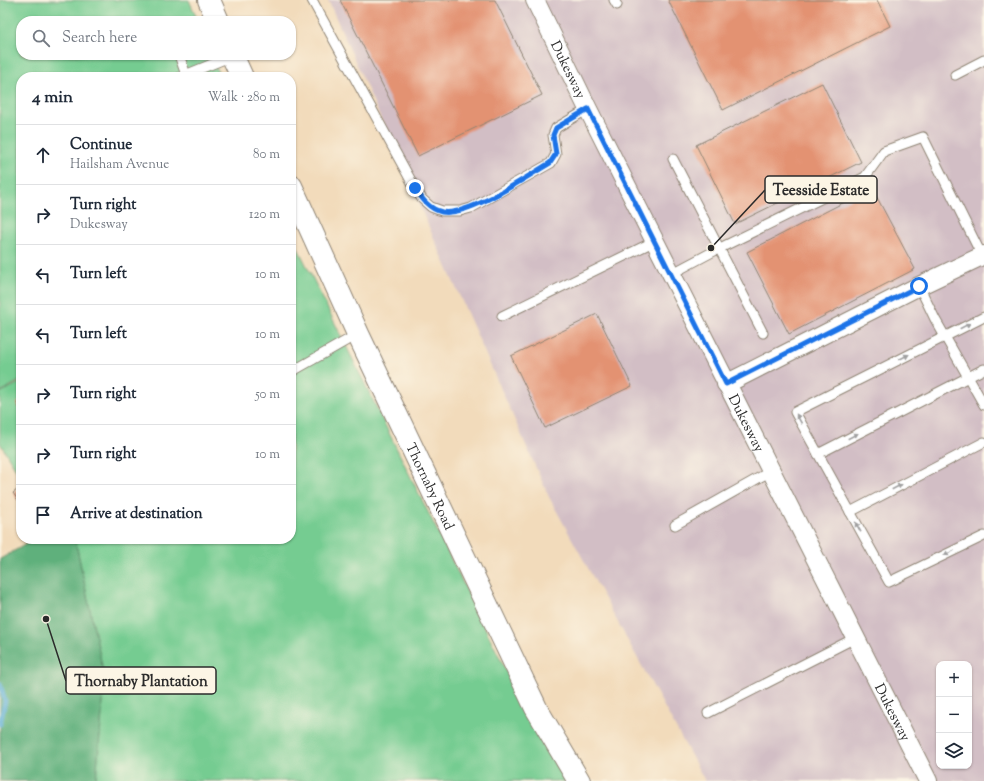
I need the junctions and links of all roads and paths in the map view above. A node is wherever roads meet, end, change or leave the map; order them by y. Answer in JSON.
{"nodes":[{"id":1,"x":209,"y":0,"type":"edge"},
{"id":2,"x":312,"y":0,"type":"edge"},
{"id":3,"x":535,"y":0,"type":"edge"},
{"id":4,"x":216,"y":16,"type":"edge"},
{"id":5,"x":180,"y":60,"type":"edge"},
{"id":6,"x":220,"y":60,"type":"edge"},
{"id":7,"x":234,"y":60,"type":"edge"},
{"id":8,"x":984,"y":60,"type":"edge"},
{"id":9,"x":182,"y":72,"type":"edge"},
{"id":10,"x":192,"y":72,"type":"edge"},
{"id":11,"x":240,"y":72,"type":"edge"},
{"id":12,"x":955,"y":74,"type":"dead end"},
{"id":13,"x":588,"y":109,"type":"junction"},
{"id":14,"x":673,"y":159,"type":"dead end"},
{"id":15,"x":296,"y":197,"type":"edge"},
{"id":16,"x":654,"y":241,"type":"junction"},
{"id":17,"x":718,"y":249,"type":"junction"},
{"id":18,"x":983,"y":255,"type":"edge"},
{"id":19,"x":671,"y":274,"type":"junction"},
{"id":20,"x":919,"y":286,"type":"junction"},
{"id":21,"x":502,"y":316,"type":"dead end"},
{"id":22,"x":984,"y":316,"type":"edge"},
{"id":23,"x":763,"y":333,"type":"dead end"},
{"id":24,"x":358,"y":334,"type":"junction"},
{"id":25,"x":945,"y":336,"type":"junction"},
{"id":26,"x":296,"y":369,"type":"edge"},
{"id":27,"x":984,"y":369,"type":"edge"},
{"id":28,"x":967,"y":377,"type":"junction"},
{"id":29,"x":726,"y":384,"type":"junction"},
{"id":30,"x":984,"y":405,"type":"edge"},
{"id":31,"x":984,"y":442,"type":"edge"},
{"id":32,"x":818,"y":454,"type":"junction"},
{"id":33,"x":771,"y":471,"type":"junction"},
{"id":34,"x":850,"y":512,"type":"junction"},
{"id":35,"x":675,"y":525,"type":"dead end"},
{"id":36,"x":984,"y":536,"type":"edge"},
{"id":37,"x":855,"y":638,"type":"junction"},
{"id":38,"x":708,"y":713,"type":"dead end"},
{"id":39,"x":579,"y":781,"type":"edge"},
{"id":40,"x":928,"y":781,"type":"edge"}],
"edges":[{"from":1,"to":4,"type":"main road"},
{"from":2,"to":13,"type":"lane"},
{"from":3,"to":13,"type":"street","name":"Dukesway"},
{"from":5,"to":9,"type":"lane"},
{"from":6,"to":10,"type":"lane"},
{"from":7,"to":11,"type":"main road"},
{"from":8,"to":12,"type":"lane"},
{"from":13,"to":16,"type":"street","name":"Dukesway"},
{"from":14,"to":17,"type":"lane"},
{"from":15,"to":24,"type":"main road","name":"Thornaby Road"},
{"from":16,"to":19,"type":"street","name":"Dukesway"},
{"from":16,"to":21,"type":"lane"},
{"from":17,"to":18,"type":"lane"},
{"from":17,"to":19,"type":"lane"},
{"from":17,"to":23,"type":"lane"},
{"from":18,"to":20,"type":"street"},
{"from":19,"to":29,"type":"street","name":"Dukesway"},
{"from":20,"to":25,"type":"lane"},
{"from":20,"to":29,"type":"street"},
{"from":25,"to":22,"type":"lane","one_way":true},
{"from":24,"to":26,"type":"lane"},
{"from":24,"to":39,"type":"main road","name":"Thornaby Road"},
{"from":25,"to":28,"type":"lane"},
{"from":32,"to":25,"type":"lane","one_way":true},
{"from":27,"to":28,"type":"lane"},
{"from":28,"to":30,"type":"lane"},
{"from":32,"to":28,"type":"lane","one_way":true},
{"from":29,"to":33,"type":"street","name":"Dukesway"},
{"from":34,"to":31,"type":"lane","one_way":true},
{"from":32,"to":34,"type":"lane"},
{"from":33,"to":35,"type":"lane"},
{"from":33,"to":37,"type":"street","name":"Dukesway"},
{"from":36,"to":34,"type":"lane","one_way":true},
{"from":37,"to":38,"type":"lane"},
{"from":37,"to":40,"type":"street","name":"Dukesway"}]}
